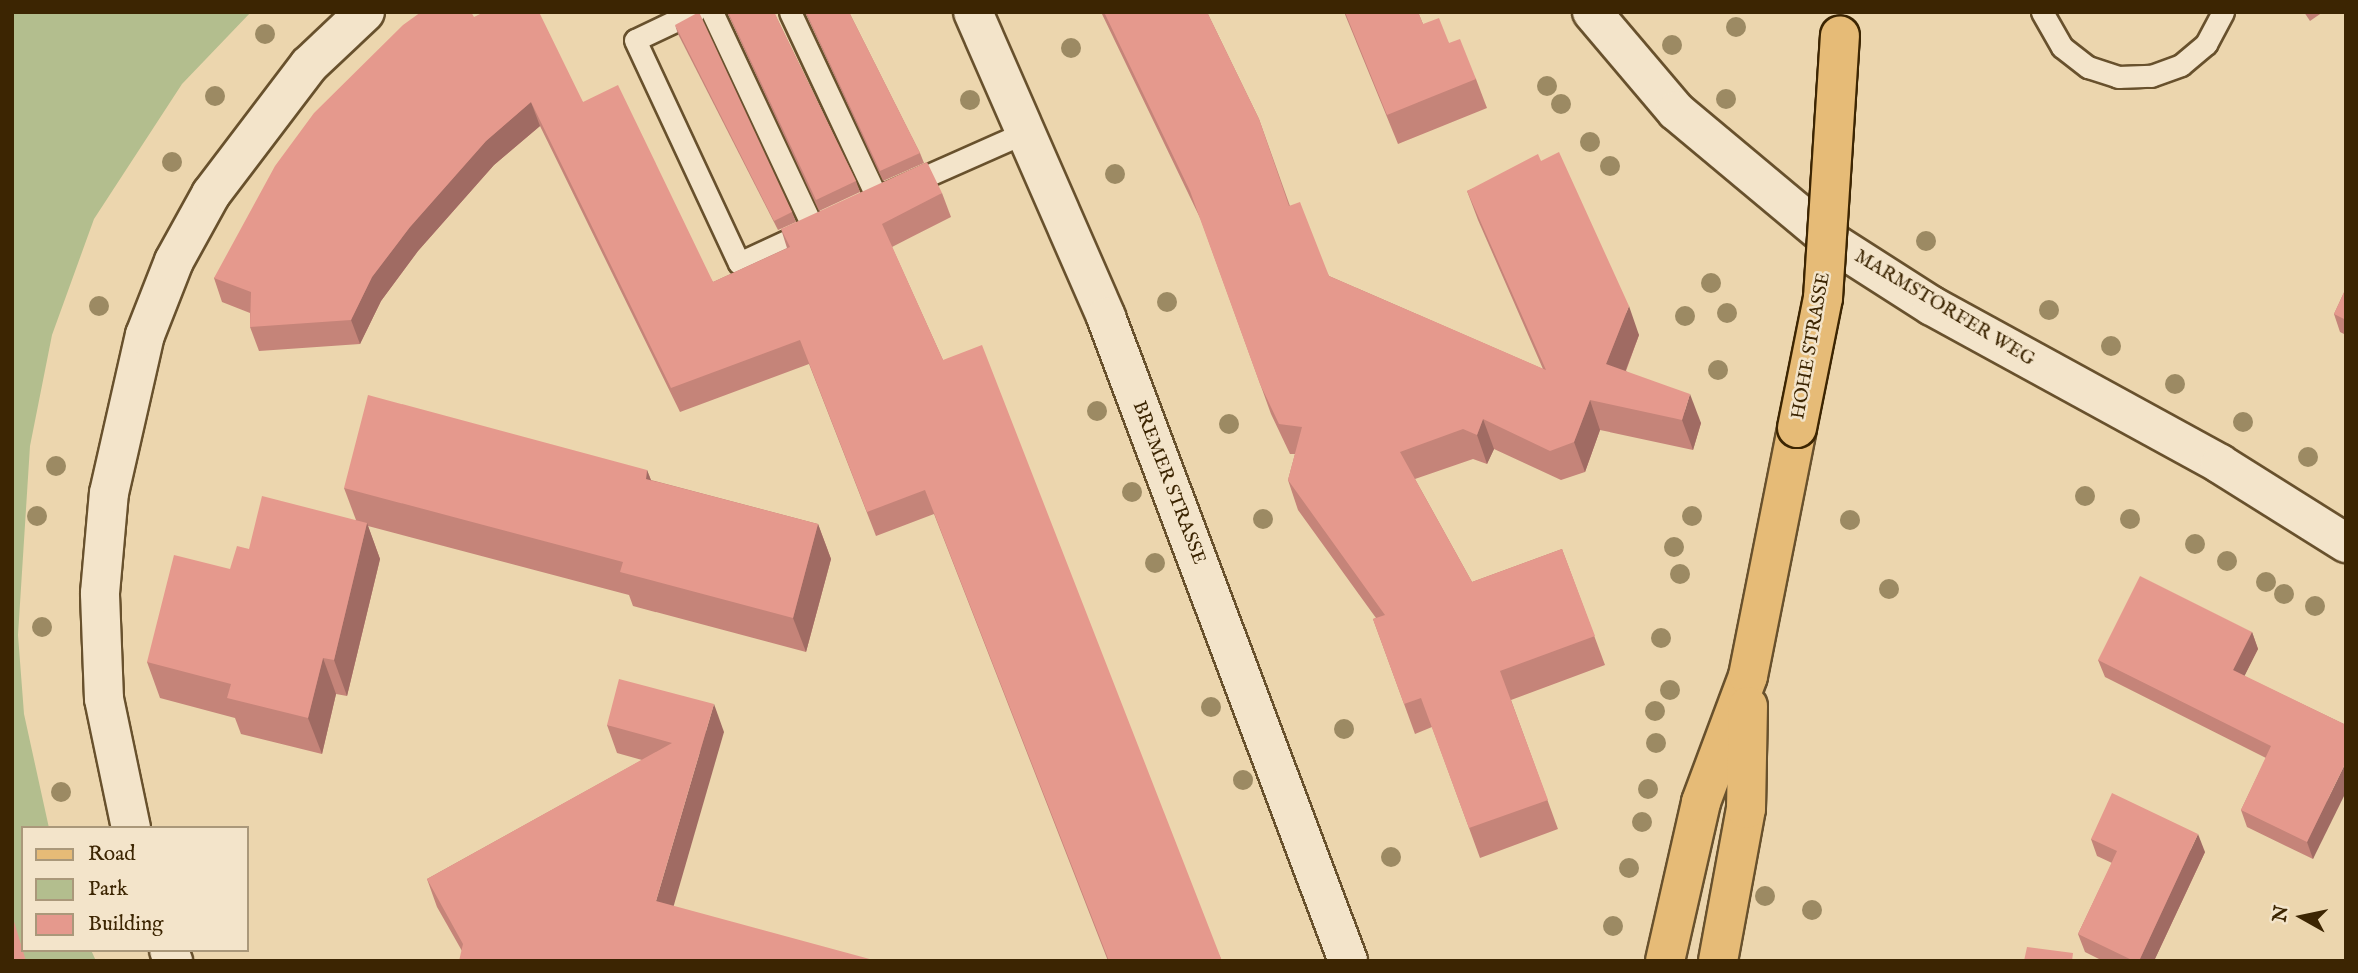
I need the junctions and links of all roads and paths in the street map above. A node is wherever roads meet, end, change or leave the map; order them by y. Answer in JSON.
{"nodes":[{"id":1,"x":365,"y":12,"type":"edge"},
{"id":2,"x":694,"y":12,"type":"edge"},
{"id":3,"x":712,"y":12,"type":"edge"},
{"id":4,"x":790,"y":12,"type":"edge"},
{"id":5,"x":973,"y":12,"type":"edge"},
{"id":6,"x":1592,"y":12,"type":"edge"},
{"id":7,"x":2042,"y":12,"type":"edge"},
{"id":8,"x":2223,"y":12,"type":"edge"},
{"id":9,"x":1839,"y":24,"type":"edge"},
{"id":10,"x":1028,"y":131,"type":"junction"},
{"id":11,"x":877,"y":198,"type":"junction"},
{"id":12,"x":813,"y":228,"type":"junction"},
{"id":13,"x":2346,"y":543,"type":"edge"},
{"id":14,"x":1748,"y":676,"type":"junction"},
{"id":15,"x":131,"y":826,"type":"edge"},
{"id":16,"x":1349,"y":961,"type":"edge"},
{"id":17,"x":1665,"y":961,"type":"edge"},
{"id":18,"x":1718,"y":961,"type":"edge"}],
"edges":[{"from":1,"to":15,"type":"street"},
{"from":2,"to":12,"type":"lane"},
{"from":3,"to":12,"type":"lane"},
{"from":4,"to":11,"type":"lane"},
{"from":5,"to":10,"type":"street","name":"BREMER STRASSE"},
{"from":6,"to":13,"type":"street","name":"MARMSTORFER WEG"},
{"from":7,"to":8,"type":"lane"},
{"from":9,"to":14,"type":"main road","name":"HOHE STRASSE","bridge":true},
{"from":10,"to":11,"type":"lane"},
{"from":10,"to":16,"type":"street","name":"BREMER STRASSE"},
{"from":11,"to":12,"type":"lane"},
{"from":14,"to":17,"type":"main road","name":"HOHE STRASSE"},
{"from":14,"to":18,"type":"main road","name":"HOHE STRASSE"}]}
